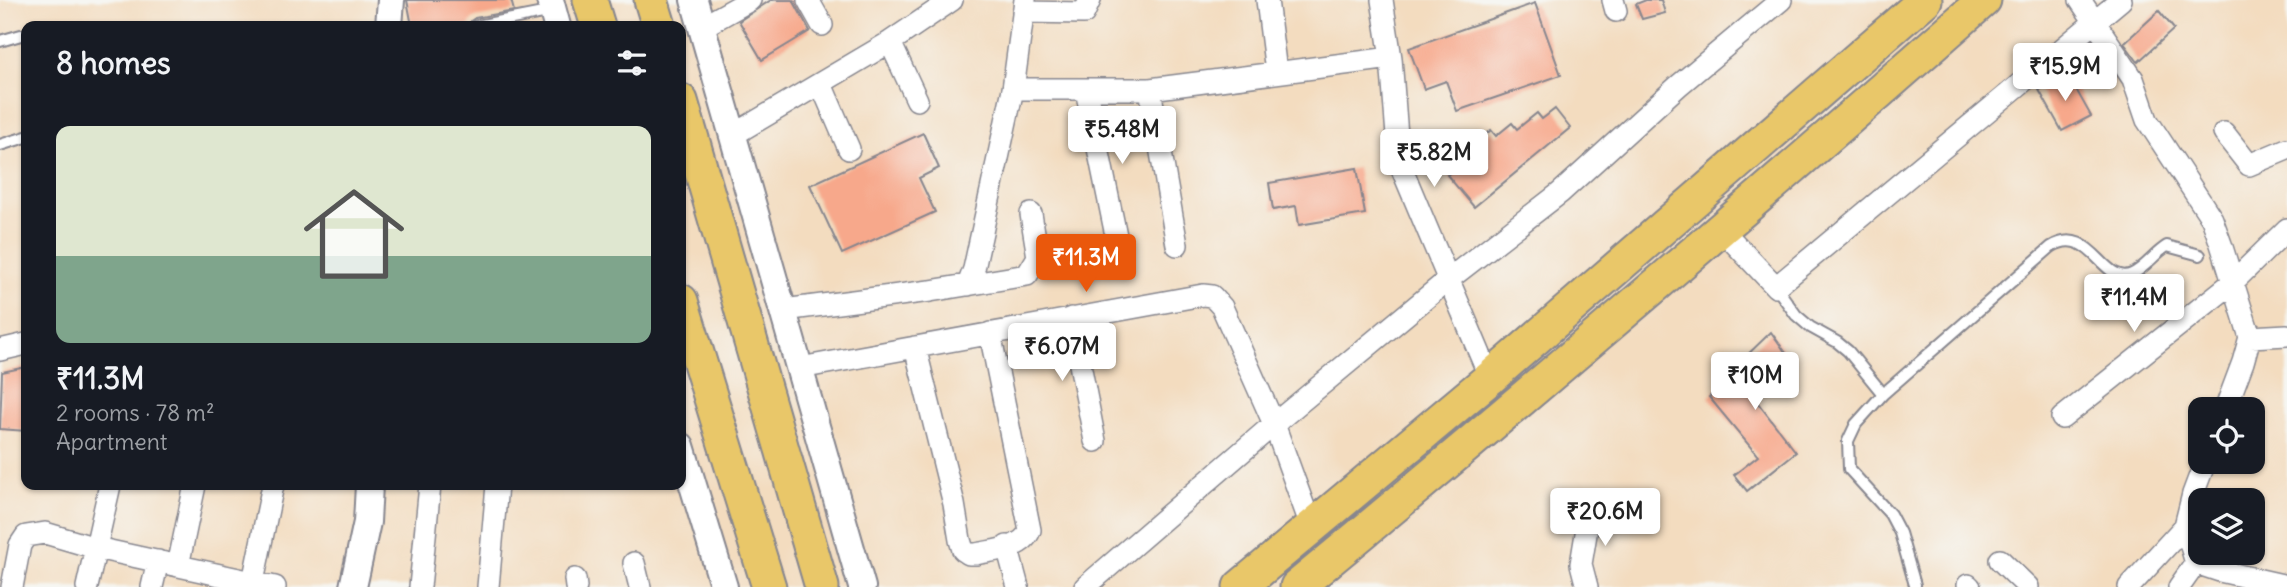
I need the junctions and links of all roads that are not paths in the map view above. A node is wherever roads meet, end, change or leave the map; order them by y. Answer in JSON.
{"nodes":[{"id":1,"x":391,"y":0,"type":"edge"},
{"id":2,"x":590,"y":0,"type":"edge"},
{"id":3,"x":651,"y":0,"type":"edge"},
{"id":4,"x":694,"y":0,"type":"edge"},
{"id":5,"x":750,"y":0,"type":"edge"},
{"id":6,"x":808,"y":0,"type":"edge"},
{"id":7,"x":952,"y":0,"type":"edge"},
{"id":8,"x":1090,"y":0,"type":"edge"},
{"id":9,"x":1267,"y":0,"type":"edge"},
{"id":10,"x":1382,"y":0,"type":"edge"},
{"id":11,"x":1781,"y":0,"type":"edge"},
{"id":12,"x":1925,"y":0,"type":"edge"},
{"id":13,"x":1984,"y":0,"type":"edge"},
{"id":14,"x":2080,"y":0,"type":"edge"},
{"id":15,"x":2121,"y":0,"type":"edge"},
{"id":16,"x":1024,"y":6,"type":"edge"},
{"id":17,"x":554,"y":12,"type":"edge"},
{"id":18,"x":389,"y":21,"type":"edge"},
{"id":19,"x":504,"y":21,"type":"edge"},
{"id":20,"x":596,"y":21,"type":"edge"},
{"id":21,"x":657,"y":21,"type":"edge"},
{"id":22,"x":2094,"y":24,"type":"junction"},
{"id":23,"x":822,"y":25,"type":"dead end"},
{"id":24,"x":702,"y":27,"type":"junction"},
{"id":25,"x":21,"y":35,"type":"dead end"},
{"id":26,"x":0,"y":41,"type":"edge"},
{"id":27,"x":890,"y":42,"type":"junction"},
{"id":28,"x":1391,"y":58,"type":"junction"},
{"id":29,"x":1276,"y":72,"type":"junction"},
{"id":30,"x":821,"y":84,"type":"junction"},
{"id":31,"x":1013,"y":89,"type":"junction"},
{"id":32,"x":1086,"y":89,"type":"junction"},
{"id":33,"x":1150,"y":89,"type":"junction"},
{"id":34,"x":917,"y":100,"type":"dead end"},
{"id":35,"x":686,"y":118,"type":"edge"},
{"id":36,"x":2224,"y":133,"type":"dead end"},
{"id":37,"x":733,"y":135,"type":"junction"},
{"id":38,"x":21,"y":139,"type":"edge"},
{"id":39,"x":0,"y":145,"type":"edge"},
{"id":40,"x":849,"y":149,"type":"dead end"},
{"id":41,"x":2287,"y":149,"type":"edge"},
{"id":42,"x":1031,"y":214,"type":"dead end"},
{"id":43,"x":2287,"y":229,"type":"edge"},
{"id":44,"x":1722,"y":230,"type":"junction"},
{"id":45,"x":1178,"y":245,"type":"dead end"},
{"id":46,"x":1119,"y":250,"type":"dead end"},
{"id":47,"x":2200,"y":255,"type":"dead end"},
{"id":48,"x":1449,"y":279,"type":"junction"},
{"id":49,"x":2232,"y":283,"type":"junction"},
{"id":50,"x":968,"y":285,"type":"junction"},
{"id":51,"x":1776,"y":287,"type":"junction"},
{"id":52,"x":784,"y":310,"type":"junction"},
{"id":53,"x":686,"y":317,"type":"edge"},
{"id":54,"x":1072,"y":318,"type":"junction"},
{"id":55,"x":990,"y":333,"type":"junction"},
{"id":56,"x":2287,"y":335,"type":"edge"},
{"id":57,"x":2249,"y":337,"type":"junction"},
{"id":58,"x":21,"y":346,"type":"edge"},
{"id":59,"x":915,"y":347,"type":"junction"},
{"id":60,"x":0,"y":349,"type":"edge"},
{"id":61,"x":800,"y":368,"type":"junction"},
{"id":62,"x":1490,"y":378,"type":"junction"},
{"id":63,"x":1883,"y":394,"type":"junction"},
{"id":64,"x":2230,"y":397,"type":"edge"},
{"id":65,"x":2062,"y":418,"type":"dead end"},
{"id":66,"x":1274,"y":424,"type":"junction"},
{"id":67,"x":1095,"y":441,"type":"dead end"},
{"id":68,"x":686,"y":462,"type":"edge"},
{"id":69,"x":2200,"y":474,"type":"edge"},
{"id":70,"x":109,"y":490,"type":"edge"},
{"id":71,"x":193,"y":490,"type":"edge"},
{"id":72,"x":272,"y":490,"type":"edge"},
{"id":73,"x":369,"y":490,"type":"edge"},
{"id":74,"x":430,"y":490,"type":"edge"},
{"id":75,"x":497,"y":490,"type":"edge"},
{"id":76,"x":1595,"y":507,"type":"dead end"},
{"id":77,"x":1311,"y":526,"type":"junction"},
{"id":78,"x":2186,"y":526,"type":"junction"},
{"id":79,"x":2188,"y":533,"type":"edge"},
{"id":80,"x":1007,"y":546,"type":"junction"},
{"id":81,"x":96,"y":548,"type":"junction"},
{"id":82,"x":2000,"y":560,"type":"dead end"},
{"id":83,"x":634,"y":563,"type":"dead end"},
{"id":84,"x":168,"y":564,"type":"junction"},
{"id":85,"x":2195,"y":565,"type":"edge"},
{"id":86,"x":2202,"y":565,"type":"edge"},
{"id":87,"x":1313,"y":578,"type":"edge"},
{"id":88,"x":222,"y":581,"type":"edge"},
{"id":89,"x":253,"y":582,"type":"junction"},
{"id":90,"x":1915,"y":585,"type":"dead end"},
{"id":91,"x":2287,"y":586,"type":"edge"},
{"id":92,"x":12,"y":587,"type":"edge"},
{"id":93,"x":87,"y":587,"type":"edge"},
{"id":94,"x":152,"y":587,"type":"edge"},
{"id":95,"x":275,"y":587,"type":"edge"},
{"id":96,"x":353,"y":587,"type":"edge"},
{"id":97,"x":420,"y":587,"type":"edge"},
{"id":98,"x":488,"y":587,"type":"edge"},
{"id":99,"x":640,"y":587,"type":"edge"},
{"id":100,"x":724,"y":587,"type":"edge"},
{"id":101,"x":769,"y":587,"type":"edge"},
{"id":102,"x":822,"y":587,"type":"edge"},
{"id":103,"x":862,"y":587,"type":"edge"},
{"id":104,"x":1018,"y":587,"type":"edge"},
{"id":105,"x":1085,"y":587,"type":"edge"},
{"id":106,"x":1240,"y":587,"type":"edge"},
{"id":107,"x":1587,"y":587,"type":"edge"},
{"id":108,"x":2028,"y":587,"type":"edge"},
{"id":109,"x":2129,"y":587,"type":"edge"},
{"id":110,"x":2179,"y":587,"type":"edge"}],
"edges":[{"from":1,"to":18,"type":"street"},
{"from":2,"to":20,"type":"main road"},
{"from":3,"to":21,"type":"main road"},
{"from":4,"to":24,"type":"street"},
{"from":5,"to":24,"type":"street"},
{"from":6,"to":23,"type":"street"},
{"from":7,"to":27,"type":"street"},
{"from":8,"to":16,"type":"street"},
{"from":9,"to":29,"type":"street"},
{"from":10,"to":28,"type":"street"},
{"from":11,"to":48,"type":"street"},
{"from":12,"to":62,"type":"main road"},
{"from":13,"to":44,"type":"main road"},
{"from":14,"to":22,"type":"street"},
{"from":15,"to":22,"type":"street"},
{"from":16,"to":31,"type":"street"},
{"from":17,"to":19,"type":"lane"},
{"from":22,"to":49,"type":"street"},
{"from":22,"to":51,"type":"street"},
{"from":24,"to":37,"type":"street"},
{"from":25,"to":26,"type":"lane"},
{"from":27,"to":30,"type":"street"},
{"from":27,"to":34,"type":"street"},
{"from":28,"to":29,"type":"street"},
{"from":28,"to":48,"type":"street"},
{"from":29,"to":33,"type":"street"},
{"from":30,"to":37,"type":"street"},
{"from":30,"to":40,"type":"street"},
{"from":31,"to":32,"type":"street"},
{"from":31,"to":50,"type":"street"},
{"from":32,"to":33,"type":"street"},
{"from":32,"to":46,"type":"street"},
{"from":33,"to":45,"type":"street"},
{"from":35,"to":102,"type":"main road"},
{"from":36,"to":41,"type":"street"},
{"from":37,"to":52,"type":"street"},
{"from":38,"to":39,"type":"lane"},
{"from":42,"to":50,"type":"street"},
{"from":43,"to":49,"type":"street"},
{"from":44,"to":51,"type":"street"},
{"from":44,"to":87,"type":"main road"},
{"from":47,"to":63,"type":"lane"},
{"from":48,"to":62,"type":"street"},
{"from":48,"to":66,"type":"street"},
{"from":49,"to":57,"type":"street"},
{"from":49,"to":65,"type":"street"},
{"from":50,"to":52,"type":"street"},
{"from":51,"to":63,"type":"lane"},
{"from":52,"to":61,"type":"street"},
{"from":53,"to":101,"type":"main road"},
{"from":54,"to":55,"type":"street"},
{"from":54,"to":66,"type":"street"},
{"from":54,"to":67,"type":"street"},
{"from":55,"to":59,"type":"street"},
{"from":55,"to":80,"type":"street"},
{"from":56,"to":57,"type":"street"},
{"from":57,"to":64,"type":"street"},
{"from":58,"to":60,"type":"street"},
{"from":59,"to":61,"type":"street"},
{"from":59,"to":80,"type":"street"},
{"from":61,"to":103,"type":"street"},
{"from":62,"to":77,"type":"main road"},
{"from":63,"to":90,"type":"lane"},
{"from":66,"to":77,"type":"street"},
{"from":66,"to":105,"type":"street"},
{"from":68,"to":100,"type":"street"},
{"from":69,"to":78,"type":"street"},
{"from":70,"to":81,"type":"street"},
{"from":71,"to":84,"type":"street"},
{"from":72,"to":89,"type":"street"},
{"from":73,"to":96,"type":"street"},
{"from":74,"to":97,"type":"street"},
{"from":75,"to":98,"type":"street"},
{"from":76,"to":107,"type":"street"},
{"from":77,"to":106,"type":"main road"},
{"from":78,"to":79,"type":"street"},
{"from":78,"to":109,"type":"street"},
{"from":80,"to":104,"type":"street"},
{"from":81,"to":84,"type":"street"},
{"from":81,"to":92,"type":"street"},
{"from":81,"to":93,"type":"street"},
{"from":82,"to":108,"type":"street"},
{"from":83,"to":99,"type":"street"},
{"from":84,"to":88,"type":"street"},
{"from":84,"to":94,"type":"street"},
{"from":85,"to":110,"type":"street"},
{"from":86,"to":91,"type":"street"},
{"from":88,"to":89,"type":"street"},
{"from":89,"to":95,"type":"street"}]}
